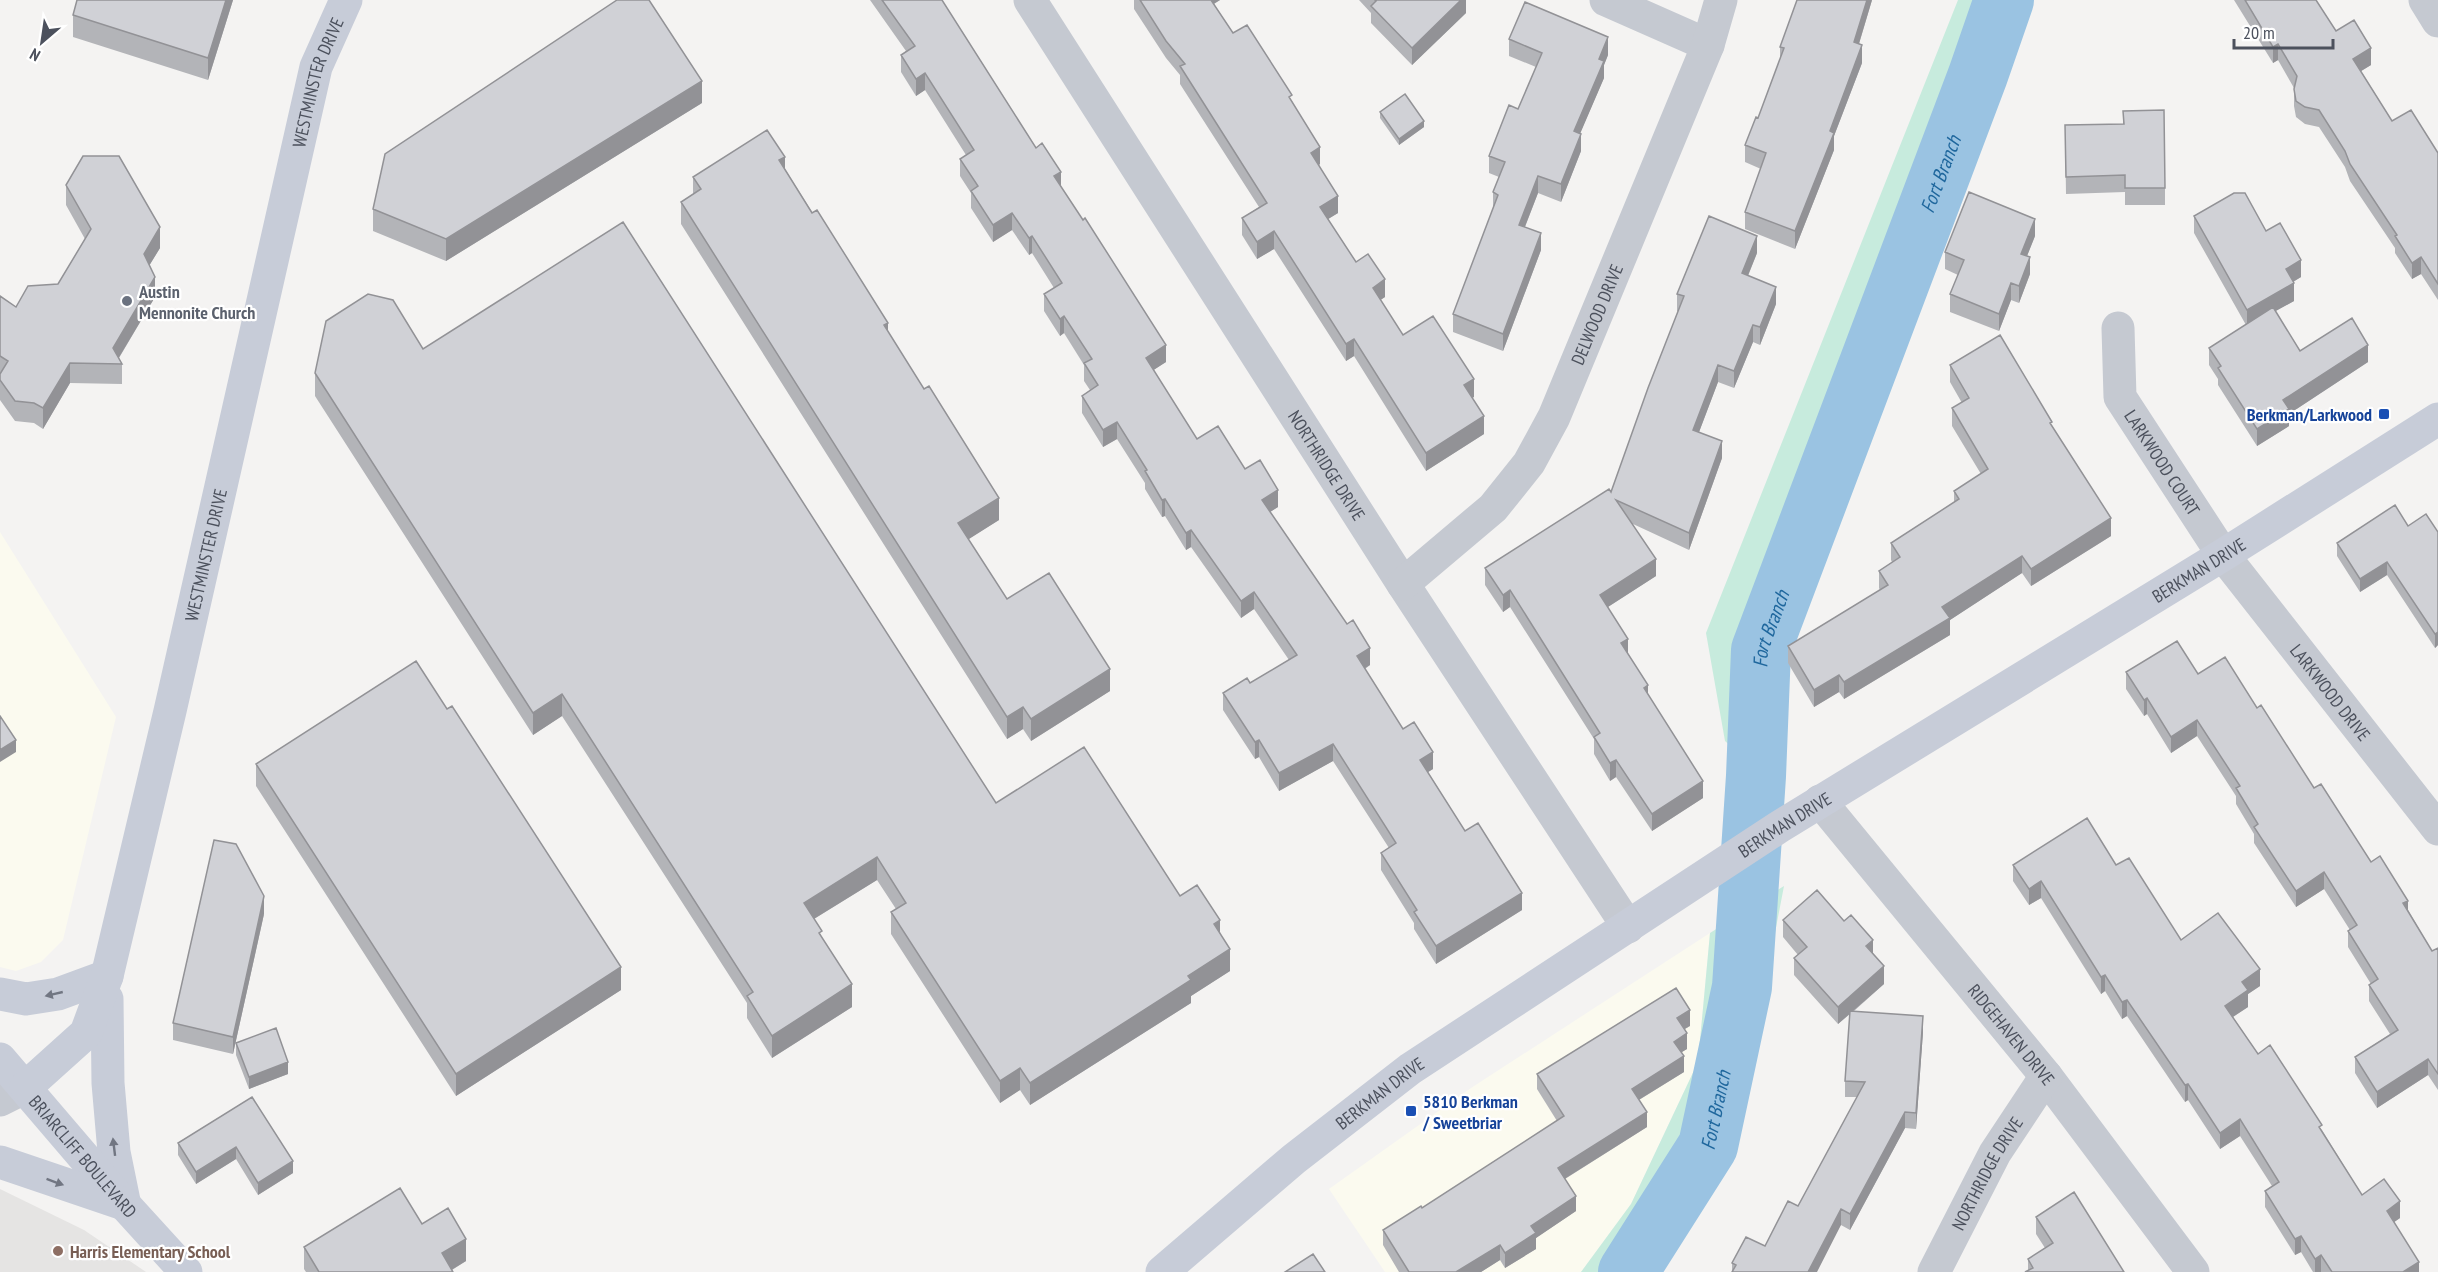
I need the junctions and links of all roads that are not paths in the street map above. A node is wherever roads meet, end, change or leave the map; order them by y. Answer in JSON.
{"nodes":[{"id":1,"x":346,"y":0,"type":"edge"},
{"id":2,"x":1030,"y":0,"type":"edge"},
{"id":3,"x":1606,"y":0,"type":"edge"},
{"id":4,"x":1721,"y":0,"type":"edge"},
{"id":5,"x":2425,"y":0,"type":"edge"},
{"id":6,"x":2438,"y":21,"type":"edge"},
{"id":7,"x":1708,"y":45,"type":"junction"},
{"id":8,"x":2118,"y":328,"type":"dead end"},
{"id":9,"x":2438,"y":419,"type":"edge"},
{"id":10,"x":2223,"y":555,"type":"junction"},
{"id":11,"x":1403,"y":584,"type":"junction"},
{"id":12,"x":1820,"y":801,"type":"junction"},
{"id":13,"x":2438,"y":829,"type":"edge"},
{"id":14,"x":1628,"y":927,"type":"junction"},
{"id":15,"x":107,"y":976,"type":"junction"},
{"id":16,"x":0,"y":994,"type":"edge"},
{"id":17,"x":0,"y":1059,"type":"edge"},
{"id":18,"x":2046,"y":1076,"type":"junction"},
{"id":19,"x":13,"y":1093,"type":"edge"},
{"id":20,"x":0,"y":1162,"type":"edge"},
{"id":21,"x":124,"y":1204,"type":"junction"},
{"id":22,"x":186,"y":1272,"type":"edge"},
{"id":23,"x":1162,"y":1272,"type":"edge"},
{"id":24,"x":1934,"y":1272,"type":"edge"},
{"id":25,"x":2193,"y":1272,"type":"edge"}],
"edges":[{"from":1,"to":15,"type":"street","name":"WESTMINSTER DRIVE"},
{"from":2,"to":11,"type":"street","name":"NORTHRIDGE DRIVE"},
{"from":3,"to":7,"type":"street"},
{"from":4,"to":7,"type":"street","name":"DELWOOD DRIVE"},
{"from":5,"to":6,"type":"street"},
{"from":7,"to":11,"type":"street","name":"DELWOOD DRIVE"},
{"from":8,"to":10,"type":"street","name":"LARKWOOD COURT"},
{"from":9,"to":10,"type":"street","name":"BERKMAN DRIVE"},
{"from":10,"to":12,"type":"street","name":"BERKMAN DRIVE"},
{"from":10,"to":13,"type":"street","name":"LARKWOOD DRIVE"},
{"from":11,"to":14,"type":"street","name":"NORTHRIDGE DRIVE"},
{"from":12,"to":14,"type":"street","name":"BERKMAN DRIVE"},
{"from":12,"to":18,"type":"street","name":"RIDGEHAVEN DRIVE"},
{"from":14,"to":23,"type":"street","name":"BERKMAN DRIVE"},
{"from":15,"to":16,"type":"street","one_way":true},
{"from":15,"to":19,"type":"street","name":"WESTMINSTER DRIVE"},
{"from":21,"to":15,"type":"street","one_way":true},
{"from":17,"to":19,"type":"street","name":"BRIARCLIFF BOULEVARD"},
{"from":18,"to":24,"type":"street","name":"NORTHRIDGE DRIVE"},
{"from":18,"to":25,"type":"street","name":"RIDGEHAVEN DRIVE"},
{"from":19,"to":21,"type":"street","name":"BRIARCLIFF BOULEVARD"},
{"from":20,"to":21,"type":"street","one_way":true},
{"from":21,"to":22,"type":"street","name":"BRIARCLIFF BOULEVARD"}]}
